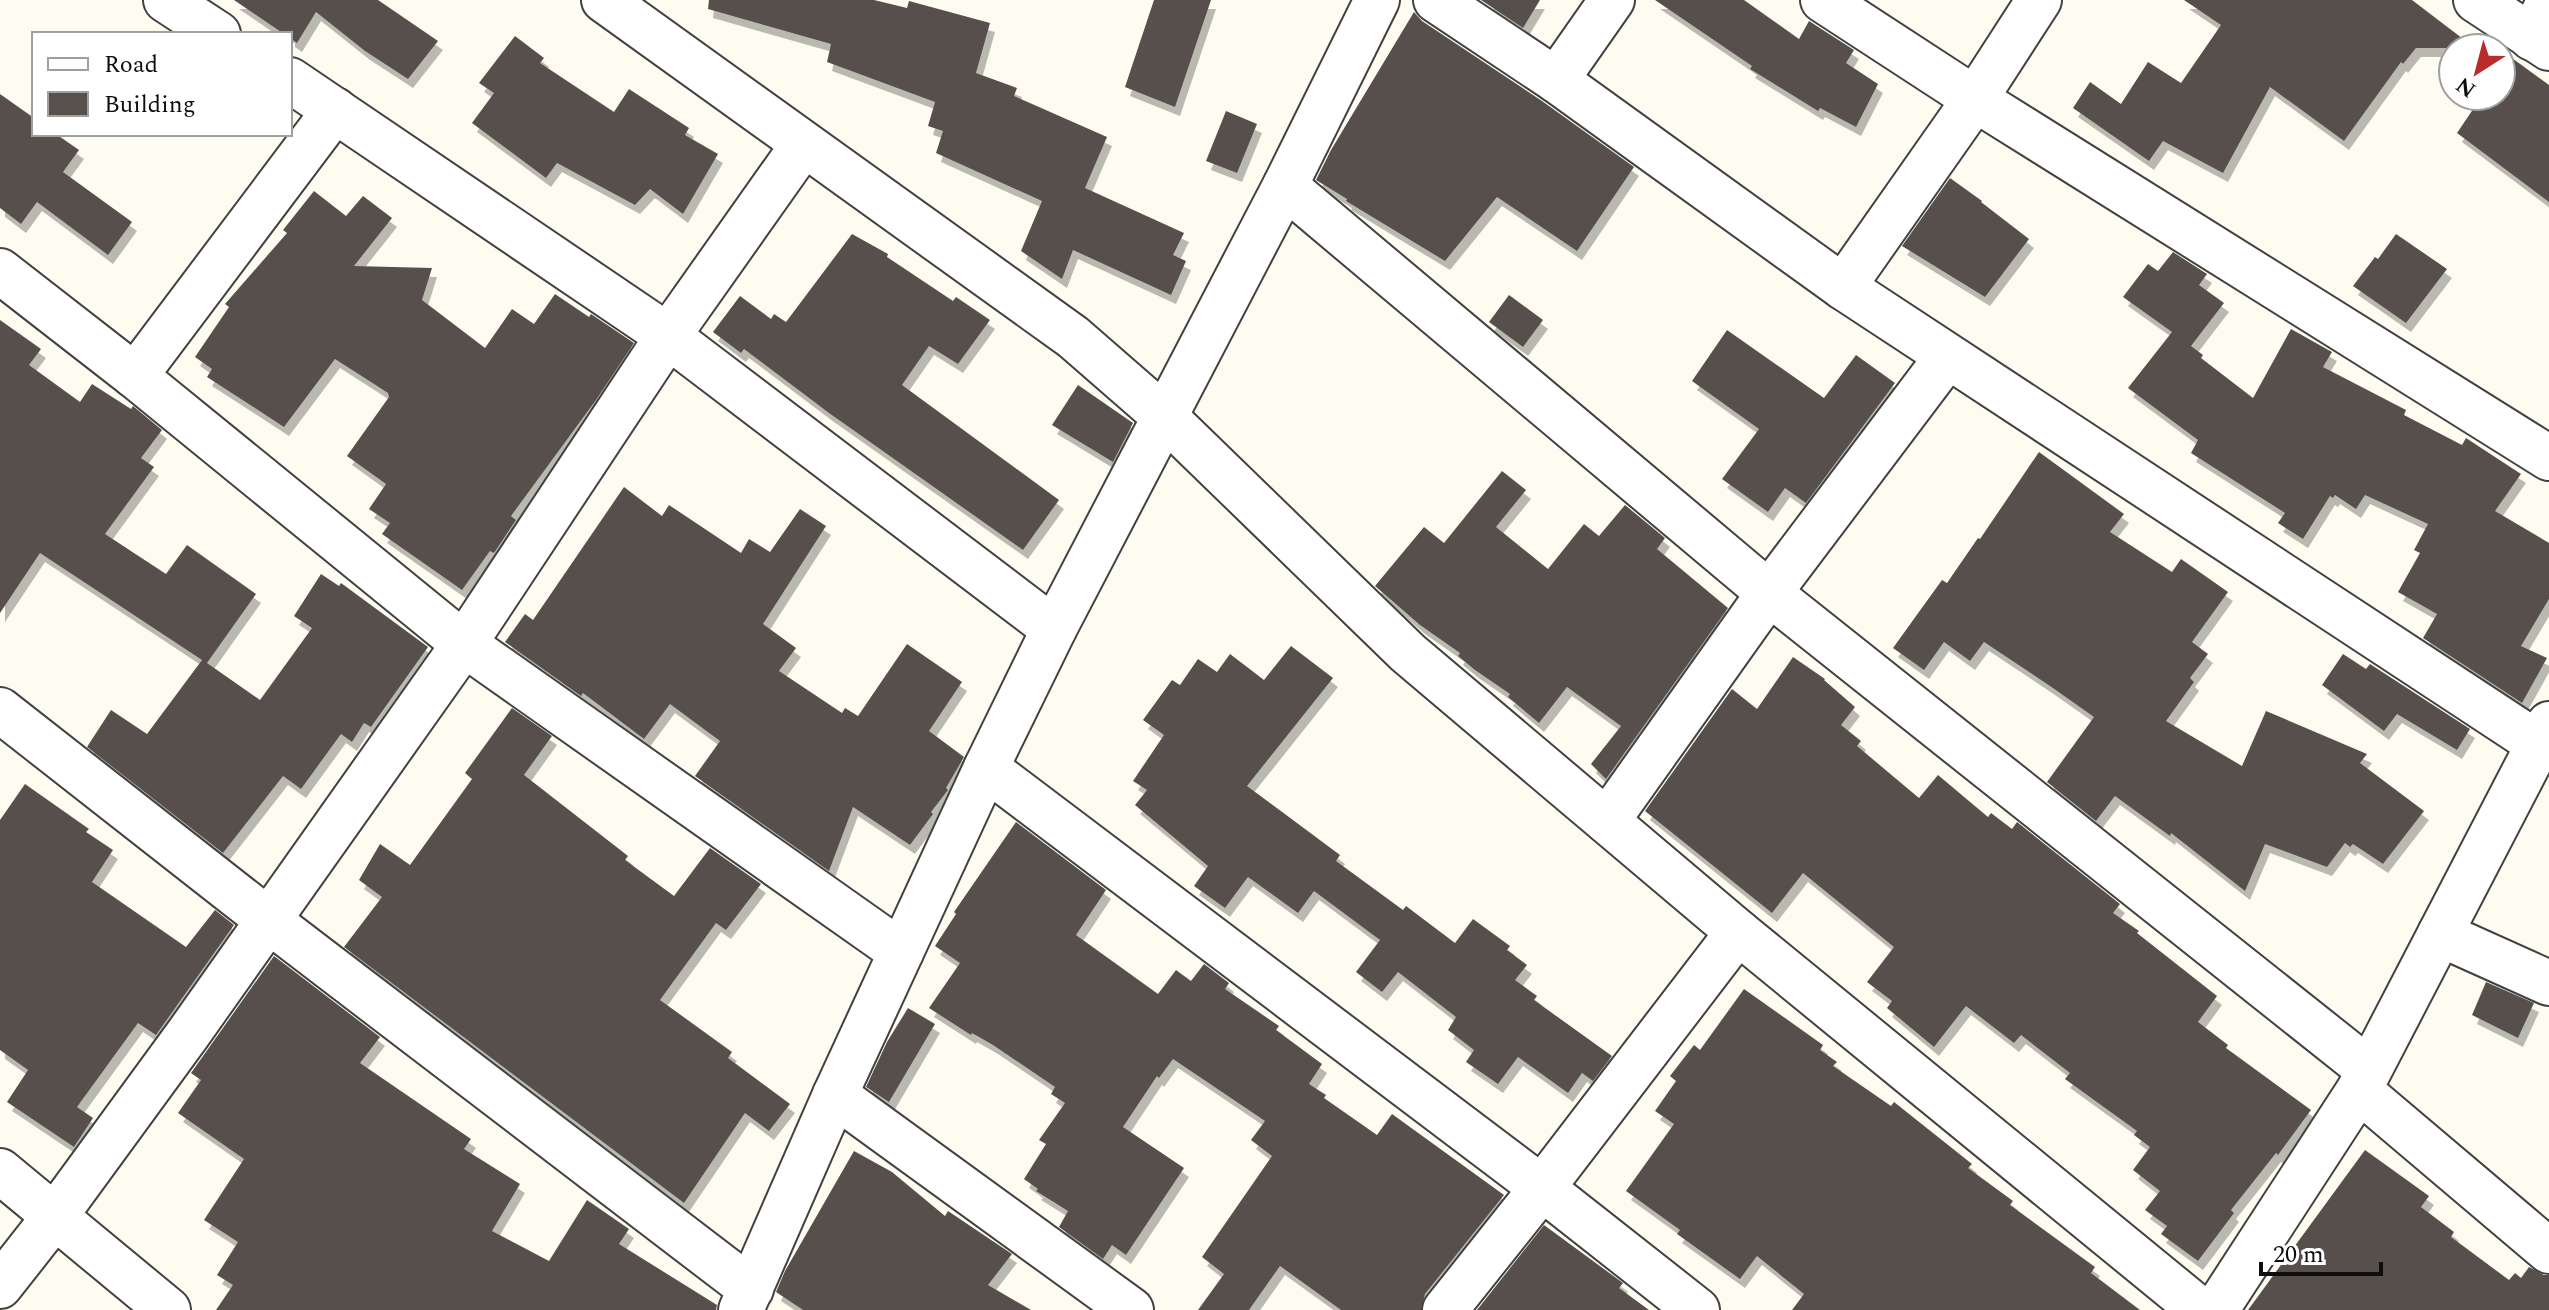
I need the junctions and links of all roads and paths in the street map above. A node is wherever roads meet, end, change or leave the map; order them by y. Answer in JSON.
{"nodes":[{"id":1,"x":166,"y":0,"type":"edge"},
{"id":2,"x":604,"y":0,"type":"edge"},
{"id":3,"x":1377,"y":0,"type":"edge"},
{"id":4,"x":1436,"y":0,"type":"edge"},
{"id":5,"x":1612,"y":0,"type":"edge"},
{"id":6,"x":1823,"y":0,"type":"edge"},
{"id":7,"x":2039,"y":0,"type":"edge"},
{"id":8,"x":2476,"y":0,"type":"edge"},
{"id":9,"x":2543,"y":29,"type":"edge"},
{"id":10,"x":215,"y":32,"type":"edge"},
{"id":11,"x":1556,"y":80,"type":"junction"},
{"id":12,"x":292,"y":81,"type":"edge"},
{"id":13,"x":1975,"y":99,"type":"junction"},
{"id":14,"x":335,"y":110,"type":"junction"},
{"id":15,"x":803,"y":145,"type":"junction"},
{"id":16,"x":1285,"y":186,"type":"junction"},
{"id":17,"x":0,"y":271,"type":"edge"},
{"id":18,"x":1843,"y":287,"type":"junction"},
{"id":19,"x":668,"y":336,"type":"junction"},
{"id":20,"x":1947,"y":357,"type":"junction"},
{"id":21,"x":135,"y":376,"type":"junction"},
{"id":22,"x":1166,"y":418,"type":"junction"},
{"id":23,"x":2549,"y":458,"type":"edge"},
{"id":24,"x":1769,"y":593,"type":"junction"},
{"id":25,"x":1054,"y":629,"type":"junction"},
{"id":26,"x":464,"y":644,"type":"junction"},
{"id":27,"x":0,"y":710,"type":"edge"},
{"id":28,"x":2546,"y":740,"type":"edge"},
{"id":29,"x":986,"y":768,"type":"junction"},
{"id":30,"x":1607,"y":821,"type":"junction"},
{"id":31,"x":268,"y":920,"type":"junction"},
{"id":32,"x":1738,"y":932,"type":"junction"},
{"id":33,"x":2440,"y":934,"type":"junction"},
{"id":34,"x":901,"y":952,"type":"junction"},
{"id":35,"x":2549,"y":983,"type":"edge"},
{"id":36,"x":2364,"y":1080,"type":"junction"},
{"id":37,"x":835,"y":1095,"type":"junction"},
{"id":38,"x":0,"y":1171,"type":"edge"},
{"id":39,"x":1542,"y":1188,"type":"junction"},
{"id":40,"x":55,"y":1216,"type":"junction"},
{"id":41,"x":2549,"y":1251,"type":"edge"},
{"id":42,"x":0,"y":1286,"type":"edge"},
{"id":43,"x":746,"y":1299,"type":"edge"},
{"id":44,"x":168,"y":1310,"type":"edge"},
{"id":45,"x":1131,"y":1310,"type":"edge"},
{"id":46,"x":1445,"y":1310,"type":"edge"},
{"id":47,"x":1697,"y":1310,"type":"edge"},
{"id":48,"x":2200,"y":1310,"type":"edge"},
{"id":49,"x":2216,"y":1310,"type":"edge"}],
"edges":[{"from":1,"to":10,"type":"street"},
{"from":2,"to":15,"type":"street"},
{"from":3,"to":16,"type":"street"},
{"from":4,"to":11,"type":"street"},
{"from":5,"to":11,"type":"street"},
{"from":6,"to":13,"type":"street"},
{"from":7,"to":13,"type":"street"},
{"from":8,"to":9,"type":"street"},
{"from":11,"to":18,"type":"street"},
{"from":12,"to":14,"type":"street"},
{"from":13,"to":18,"type":"street"},
{"from":13,"to":23,"type":"street"},
{"from":14,"to":19,"type":"street"},
{"from":14,"to":21,"type":"street"},
{"from":15,"to":19,"type":"street"},
{"from":15,"to":22,"type":"street"},
{"from":16,"to":22,"type":"street"},
{"from":16,"to":24,"type":"street"},
{"from":17,"to":21,"type":"street"},
{"from":18,"to":20,"type":"street"},
{"from":19,"to":25,"type":"street"},
{"from":19,"to":26,"type":"street"},
{"from":20,"to":24,"type":"street"},
{"from":20,"to":28,"type":"street"},
{"from":21,"to":26,"type":"street"},
{"from":22,"to":25,"type":"street"},
{"from":22,"to":30,"type":"street"},
{"from":24,"to":30,"type":"street"},
{"from":24,"to":36,"type":"street"},
{"from":25,"to":29,"type":"street"},
{"from":26,"to":31,"type":"street"},
{"from":26,"to":34,"type":"street"},
{"from":27,"to":31,"type":"street"},
{"from":28,"to":33,"type":"street"},
{"from":29,"to":34,"type":"street"},
{"from":29,"to":39,"type":"street"},
{"from":30,"to":32,"type":"street"},
{"from":31,"to":40,"type":"street"},
{"from":31,"to":43,"type":"street"},
{"from":32,"to":39,"type":"street"},
{"from":32,"to":48,"type":"street"},
{"from":33,"to":35,"type":"street"},
{"from":33,"to":36,"type":"street"},
{"from":34,"to":37,"type":"street"},
{"from":36,"to":41,"type":"street"},
{"from":36,"to":49,"type":"street"},
{"from":37,"to":43,"type":"street"},
{"from":37,"to":45,"type":"street"},
{"from":38,"to":40,"type":"street"},
{"from":39,"to":46,"type":"street"},
{"from":39,"to":47,"type":"street"},
{"from":40,"to":42,"type":"street"},
{"from":40,"to":44,"type":"street"}]}
